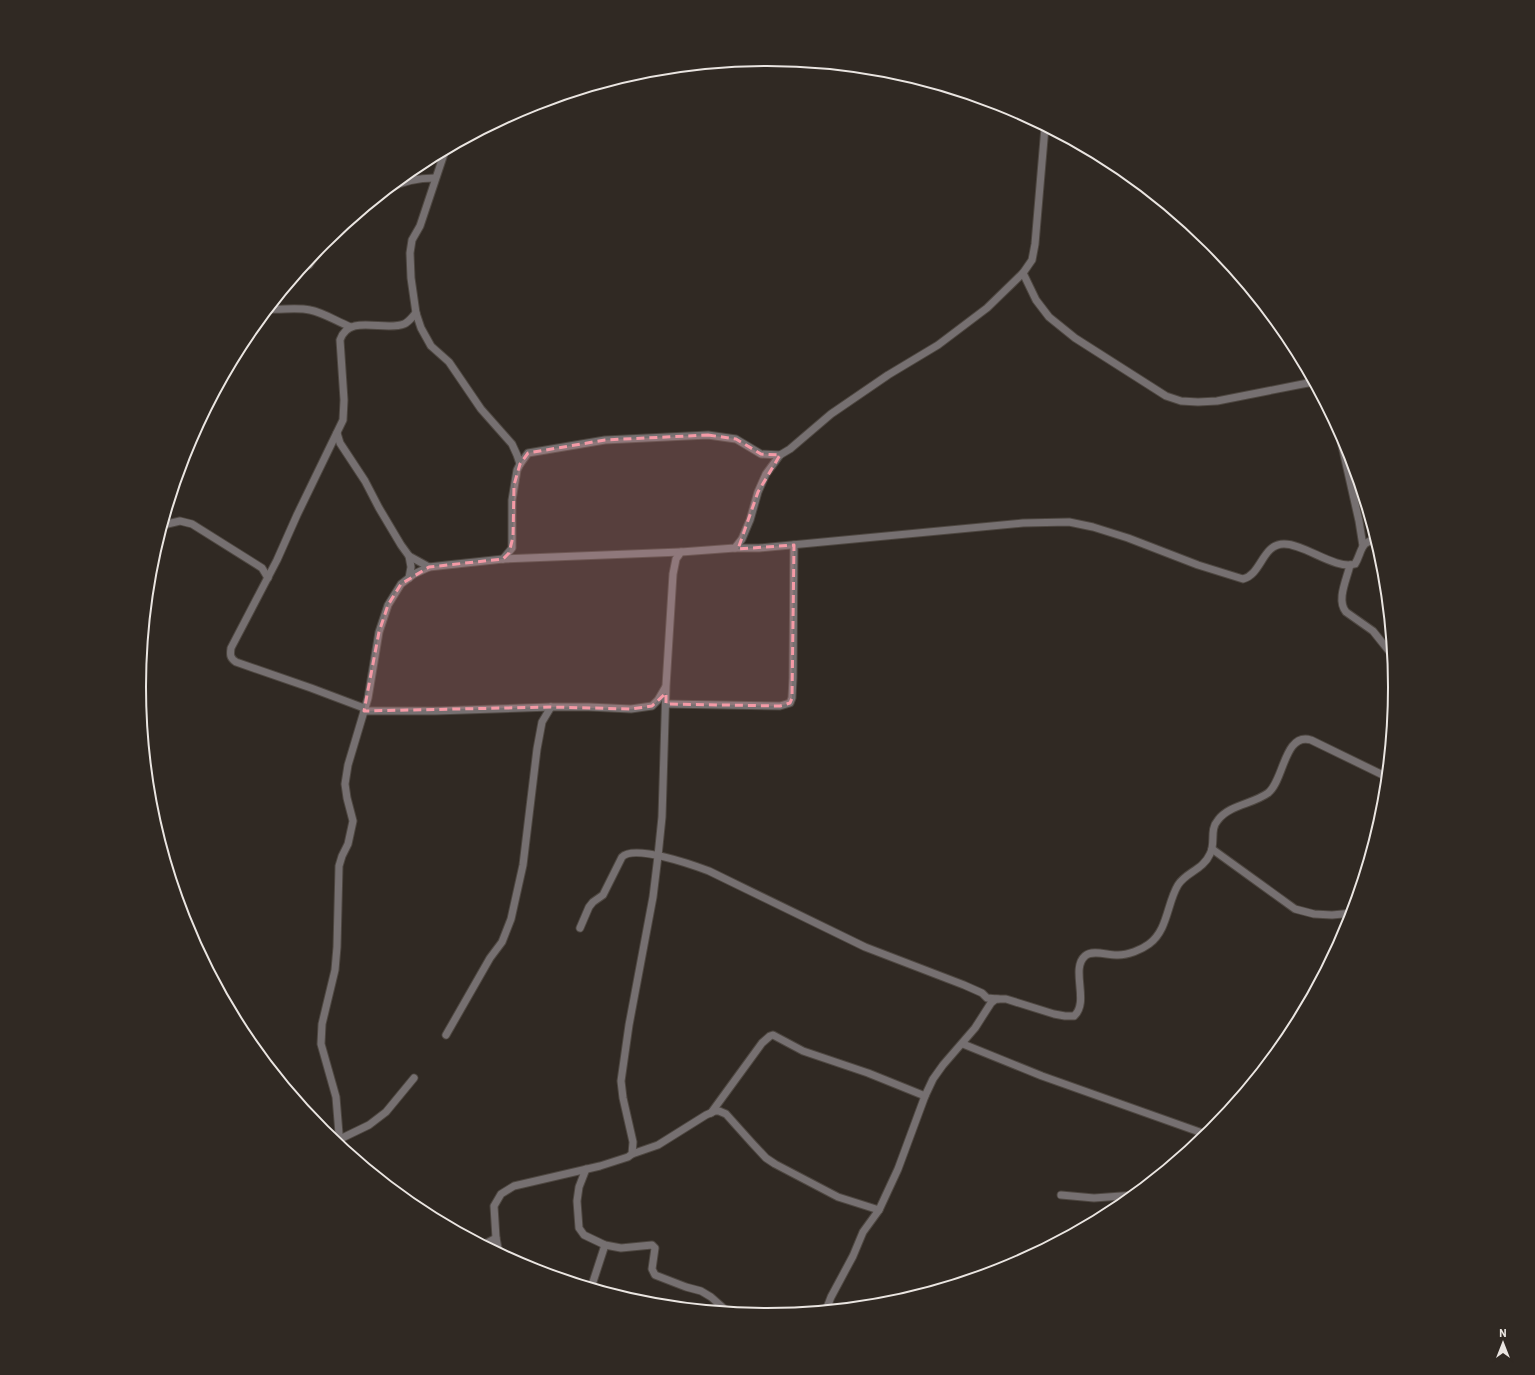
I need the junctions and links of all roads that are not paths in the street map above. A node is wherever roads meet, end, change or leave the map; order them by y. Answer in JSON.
{"nodes":[{"id":1,"x":1045,"y":131,"type":"edge"},
{"id":2,"x":441,"y":159,"type":"edge"},
{"id":3,"x":435,"y":178,"type":"junction"},
{"id":4,"x":408,"y":181,"type":"edge"},
{"id":5,"x":1023,"y":273,"type":"junction"},
{"id":6,"x":274,"y":309,"type":"edge"},
{"id":7,"x":416,"y":313,"type":"junction"},
{"id":8,"x":351,"y":327,"type":"junction"},
{"id":9,"x":1309,"y":383,"type":"edge"},
{"id":10,"x":337,"y":433,"type":"junction"},
{"id":11,"x":512,"y":444,"type":"junction"},
{"id":12,"x":528,"y":453,"type":"junction"},
{"id":13,"x":780,"y":455,"type":"junction"},
{"id":14,"x":1345,"y":458,"type":"edge"},
{"id":15,"x":520,"y":464,"type":"junction"},
{"id":16,"x":168,"y":524,"type":"edge"},
{"id":17,"x":1371,"y":540,"type":"edge"},
{"id":18,"x":794,"y":545,"type":"junction"},
{"id":19,"x":1363,"y":546,"type":"junction"},
{"id":20,"x":735,"y":548,"type":"junction"},
{"id":21,"x":681,"y":552,"type":"junction"},
{"id":22,"x":409,"y":556,"type":"junction"},
{"id":23,"x":503,"y":559,"type":"junction"},
{"id":24,"x":1350,"y":565,"type":"junction"},
{"id":25,"x":429,"y":567,"type":"junction"},
{"id":26,"x":268,"y":578,"type":"junction"},
{"id":27,"x":409,"y":578,"type":"junction"},
{"id":28,"x":1388,"y":650,"type":"edge"},
{"id":29,"x":666,"y":686,"type":"junction"},
{"id":30,"x":666,"y":704,"type":"junction"},
{"id":31,"x":652,"y":706,"type":"junction"},
{"id":32,"x":535,"y":707,"type":"junction"},
{"id":33,"x":551,"y":707,"type":"junction"},
{"id":34,"x":364,"y":710,"type":"junction"},
{"id":35,"x":666,"y":713,"type":"junction"},
{"id":36,"x":544,"y":717,"type":"junction"},
{"id":37,"x":1383,"y":775,"type":"edge"},
{"id":38,"x":1212,"y":849,"type":"junction"},
{"id":39,"x":658,"y":856,"type":"junction"},
{"id":40,"x":1346,"y":914,"type":"edge"},
{"id":41,"x":580,"y":928,"type":"dead end"},
{"id":42,"x":1000,"y":999,"type":"junction"},
{"id":43,"x":446,"y":1035,"type":"dead end"},
{"id":44,"x":963,"y":1044,"type":"junction"},
{"id":45,"x":414,"y":1078,"type":"dead end"},
{"id":46,"x":925,"y":1096,"type":"junction"},
{"id":47,"x":711,"y":1112,"type":"junction"},
{"id":48,"x":1200,"y":1133,"type":"edge"},
{"id":49,"x":340,"y":1138,"type":"edge"},
{"id":50,"x":343,"y":1141,"type":"edge"},
{"id":51,"x":632,"y":1154,"type":"junction"},
{"id":52,"x":586,"y":1169,"type":"junction"},
{"id":53,"x":1061,"y":1195,"type":"dead end"},
{"id":54,"x":1125,"y":1196,"type":"edge"},
{"id":55,"x":879,"y":1210,"type":"junction"},
{"id":56,"x":496,"y":1238,"type":"junction"},
{"id":57,"x":487,"y":1242,"type":"edge"},
{"id":58,"x":605,"y":1245,"type":"junction"},
{"id":59,"x":498,"y":1247,"type":"edge"},
{"id":60,"x":592,"y":1284,"type":"edge"},
{"id":61,"x":828,"y":1306,"type":"edge"},
{"id":62,"x":723,"y":1308,"type":"edge"}],
"edges":[{"from":1,"to":5,"type":"street"},
{"from":2,"to":3,"type":"street"},
{"from":3,"to":4,"type":"street"},
{"from":3,"to":7,"type":"street"},
{"from":5,"to":9,"type":"street"},
{"from":5,"to":13,"type":"street"},
{"from":6,"to":8,"type":"street"},
{"from":7,"to":8,"type":"street"},
{"from":7,"to":11,"type":"street"},
{"from":8,"to":10,"type":"street"},
{"from":10,"to":22,"type":"street"},
{"from":10,"to":26,"type":"street"},
{"from":11,"to":12,"type":"street"},
{"from":11,"to":15,"type":"street"},
{"from":12,"to":13,"type":"street"},
{"from":12,"to":15,"type":"street"},
{"from":13,"to":20,"type":"street"},
{"from":14,"to":19,"type":"street"},
{"from":15,"to":23,"type":"street"},
{"from":16,"to":26,"type":"street"},
{"from":17,"to":19,"type":"street"},
{"from":18,"to":20,"type":"street"},
{"from":18,"to":24,"type":"street"},
{"from":18,"to":30,"type":"street"},
{"from":19,"to":24,"type":"street"},
{"from":20,"to":21,"type":"street"},
{"from":21,"to":23,"type":"street"},
{"from":21,"to":29,"type":"street"},
{"from":22,"to":25,"type":"street"},
{"from":22,"to":27,"type":"street"},
{"from":23,"to":25,"type":"street"},
{"from":24,"to":28,"type":"street"},
{"from":25,"to":27,"type":"street"},
{"from":26,"to":34,"type":"street"},
{"from":27,"to":34,"type":"street"},
{"from":29,"to":30,"type":"street"},
{"from":29,"to":31,"type":"street"},
{"from":30,"to":35,"type":"street"},
{"from":31,"to":33,"type":"street"},
{"from":31,"to":35,"type":"street"},
{"from":32,"to":33,"type":"street"},
{"from":32,"to":34,"type":"street"},
{"from":32,"to":36,"type":"street"},
{"from":33,"to":36,"type":"street"},
{"from":34,"to":49,"type":"street"},
{"from":35,"to":39,"type":"street"},
{"from":36,"to":43,"type":"street"},
{"from":37,"to":38,"type":"street"},
{"from":38,"to":40,"type":"street"},
{"from":38,"to":42,"type":"street"},
{"from":39,"to":41,"type":"street"},
{"from":39,"to":42,"type":"street"},
{"from":39,"to":51,"type":"street"},
{"from":42,"to":44,"type":"street"},
{"from":44,"to":46,"type":"street"},
{"from":44,"to":48,"type":"street"},
{"from":45,"to":50,"type":"street"},
{"from":46,"to":47,"type":"street"},
{"from":46,"to":55,"type":"street"},
{"from":47,"to":51,"type":"street"},
{"from":47,"to":55,"type":"street"},
{"from":51,"to":52,"type":"street"},
{"from":52,"to":56,"type":"street"},
{"from":52,"to":58,"type":"street"},
{"from":53,"to":54,"type":"street"},
{"from":55,"to":61,"type":"street"},
{"from":56,"to":57,"type":"street"},
{"from":56,"to":59,"type":"street"},
{"from":58,"to":60,"type":"street"},
{"from":58,"to":62,"type":"street"}]}
